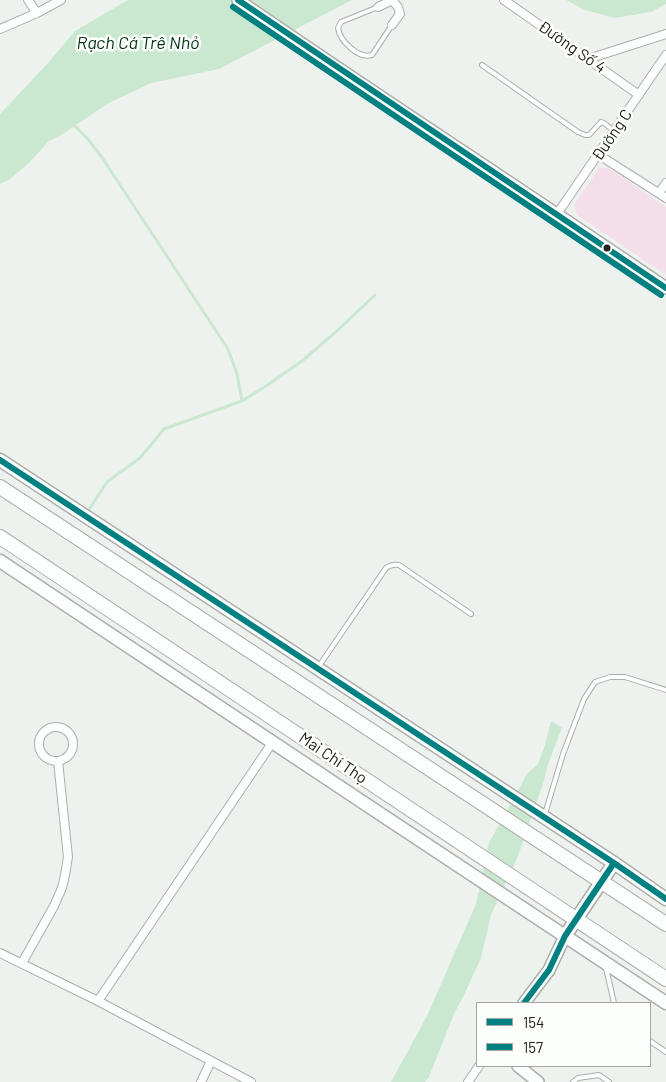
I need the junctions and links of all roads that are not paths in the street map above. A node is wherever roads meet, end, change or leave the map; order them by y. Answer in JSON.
{"nodes":[{"id":1,"x":28,"y":0,"type":"edge"},
{"id":2,"x":61,"y":0,"type":"edge"},
{"id":3,"x":238,"y":0,"type":"edge"},
{"id":4,"x":393,"y":0,"type":"edge"},
{"id":5,"x":504,"y":0,"type":"edge"},
{"id":6,"x":378,"y":7,"type":"joint"},
{"id":7,"x":37,"y":13,"type":"junction"},
{"id":8,"x":392,"y":26,"type":"joint"},
{"id":9,"x":0,"y":30,"type":"edge"},
{"id":10,"x":666,"y":34,"type":"edge"},
{"id":11,"x":666,"y":55,"type":"edge"},
{"id":12,"x":588,"y":59,"type":"junction"},
{"id":13,"x":482,"y":65,"type":"dead end"},
{"id":14,"x":639,"y":95,"type":"junction"},
{"id":15,"x":614,"y":131,"type":"junction"},
{"id":16,"x":599,"y":155,"type":"junction"},
{"id":17,"x":666,"y":183,"type":"edge"},
{"id":18,"x":663,"y":196,"type":"edge"},
{"id":19,"x":557,"y":214,"type":"junction"},
{"id":20,"x":666,"y":288,"type":"edge"},
{"id":21,"x":0,"y":460,"type":"edge"},
{"id":22,"x":0,"y":486,"type":"edge"},
{"id":23,"x":0,"y":537,"type":"edge"},
{"id":24,"x":0,"y":562,"type":"edge"},
{"id":25,"x":471,"y":614,"type":"dead end"},
{"id":26,"x":318,"y":668,"type":"junction"},
{"id":27,"x":666,"y":690,"type":"edge"},
{"id":28,"x":272,"y":743,"type":"junction"},
{"id":29,"x":58,"y":762,"type":"junction"},
{"id":30,"x":544,"y":817,"type":"junction"},
{"id":31,"x":614,"y":863,"type":"junction"},
{"id":32,"x":602,"y":881,"type":"junction"},
{"id":33,"x":666,"y":899,"type":"edge"},
{"id":34,"x":576,"y":919,"type":"junction"},
{"id":35,"x":666,"y":924,"type":"edge"},
{"id":36,"x":565,"y":936,"type":"junction"},
{"id":37,"x":0,"y":952,"type":"edge"},
{"id":38,"x":22,"y":963,"type":"junction"},
{"id":39,"x":605,"y":963,"type":"junction"},
{"id":40,"x":666,"y":979,"type":"edge"},
{"id":41,"x":98,"y":1002,"type":"junction"},
{"id":42,"x":525,"y":1002,"type":"edge"},
{"id":43,"x":614,"y":1002,"type":"edge"},
{"id":44,"x":666,"y":1003,"type":"edge"},
{"id":45,"x":651,"y":1042,"type":"edge"},
{"id":46,"x":666,"y":1052,"type":"edge"},
{"id":47,"x":211,"y":1061,"type":"junction"},
{"id":48,"x":478,"y":1067,"type":"edge"},
{"id":49,"x":519,"y":1067,"type":"edge"},
{"id":50,"x":201,"y":1082,"type":"edge"},
{"id":51,"x":251,"y":1082,"type":"edge"},
{"id":52,"x":468,"y":1082,"type":"edge"},
{"id":53,"x":538,"y":1082,"type":"edge"},
{"id":54,"x":573,"y":1082,"type":"edge"},
{"id":55,"x":609,"y":1082,"type":"edge"}],
"edges":[{"from":1,"to":7,"type":"street"},
{"from":2,"to":7,"type":"street"},
{"from":3,"to":19,"type":"street"},
{"from":4,"to":6,"type":"street"},
{"from":4,"to":8,"type":"street"},
{"from":5,"to":12,"type":"street","name":"Đường Số 4"},
{"from":6,"to":8,"type":"lane"},
{"from":7,"to":9,"type":"street"},
{"from":10,"to":12,"type":"street"},
{"from":11,"to":14,"type":"street","name":"Đường C"},
{"from":12,"to":14,"type":"street","name":"Đường Số 4"},
{"from":13,"to":15,"type":"lane"},
{"from":14,"to":15,"type":"street","name":"Đường C"},
{"from":15,"to":16,"type":"street","name":"Đường C"},
{"from":16,"to":18,"type":"street"},
{"from":16,"to":19,"type":"street","name":"Đường C"},
{"from":17,"to":18,"type":"street"},
{"from":19,"to":20,"type":"street"},
{"from":21,"to":26,"type":"main road"},
{"from":22,"to":32,"type":"highway"},
{"from":23,"to":34,"type":"highway","name":"Mai Chí Thọ"},
{"from":24,"to":28,"type":"main road","name":"Mai Chí Thọ"},
{"from":25,"to":26,"type":"lane"},
{"from":26,"to":30,"type":"main road"},
{"from":27,"to":30,"type":"lane"},
{"from":28,"to":36,"type":"main road","name":"Mai Chí Thọ"},
{"from":28,"to":41,"type":"street"},
{"from":29,"to":29,"type":"street"},
{"from":29,"to":38,"type":"street"},
{"from":30,"to":31,"type":"main road"},
{"from":31,"to":32,"type":"main road"},
{"from":31,"to":33,"type":"main road"},
{"from":32,"to":34,"type":"main road"},
{"from":32,"to":35,"type":"highway"},
{"from":34,"to":36,"type":"main road"},
{"from":34,"to":40,"type":"highway","name":"Mai Chí Thọ"},
{"from":36,"to":39,"type":"main road","name":"Mai Chí Thọ"},
{"from":36,"to":42,"type":"street"},
{"from":37,"to":38,"type":"street"},
{"from":38,"to":41,"type":"street"},
{"from":39,"to":43,"type":"lane"},
{"from":39,"to":44,"type":"main road","name":"Mai Chí Thọ"},
{"from":41,"to":47,"type":"street"},
{"from":45,"to":46,"type":"lane"},
{"from":47,"to":50,"type":"street"},
{"from":47,"to":51,"type":"street"},
{"from":48,"to":52,"type":"street"},
{"from":49,"to":53,"type":"street"},
{"from":54,"to":55,"type":"lane"}]}
